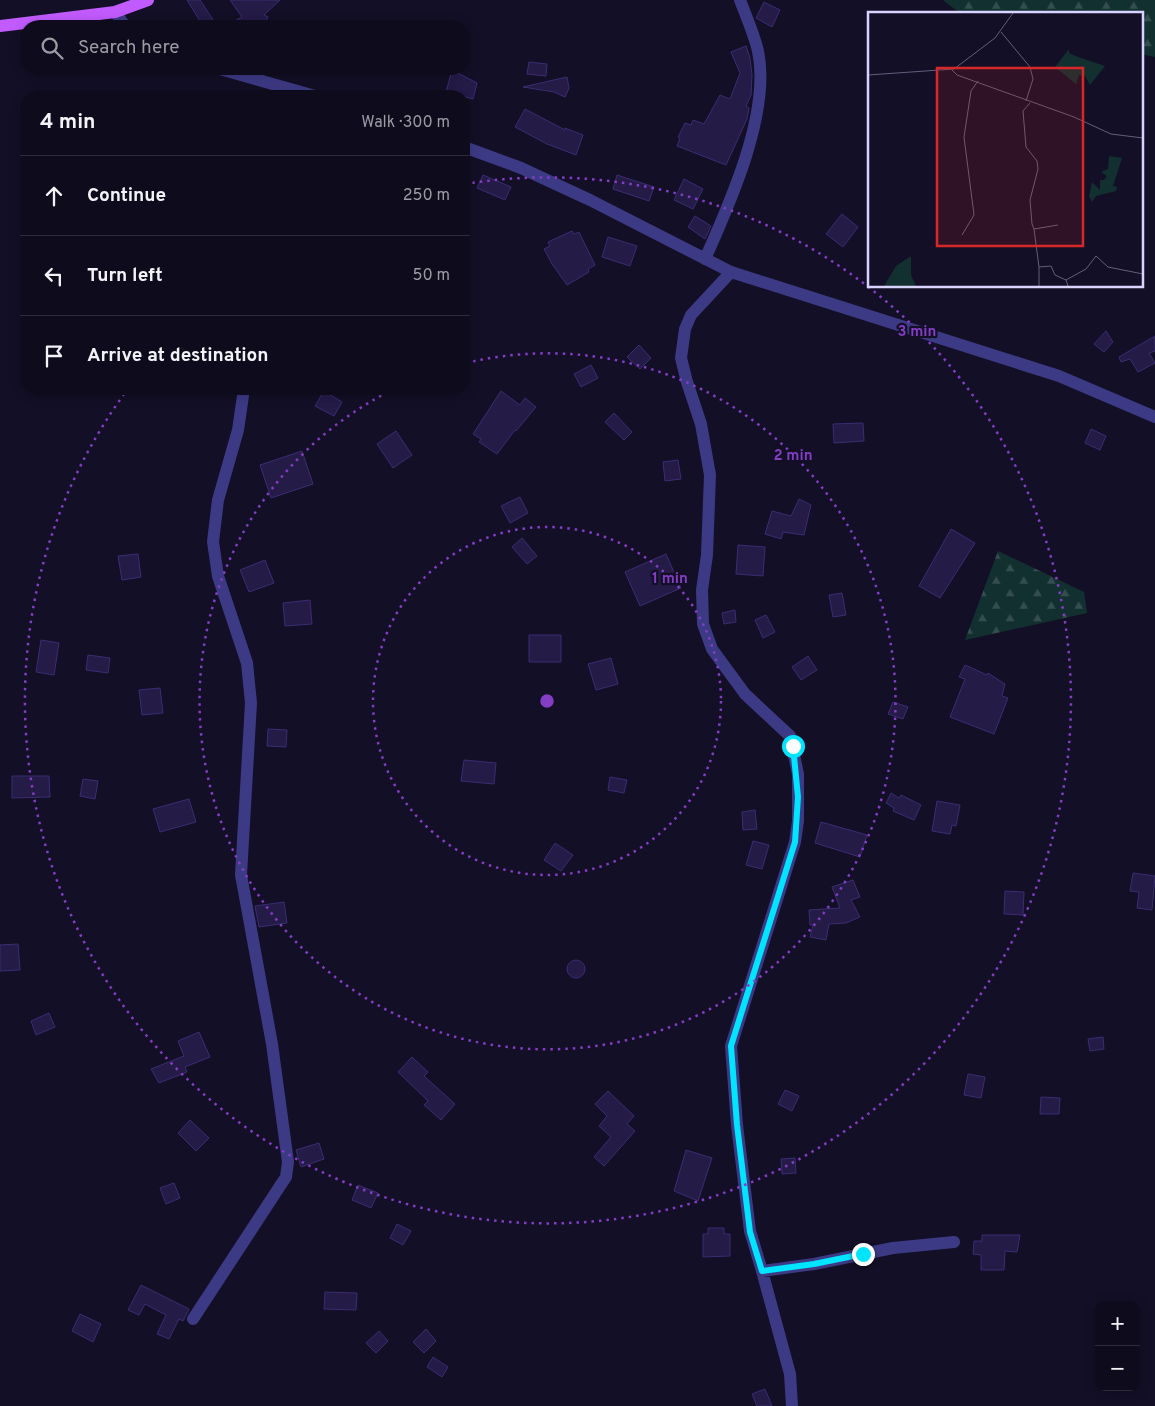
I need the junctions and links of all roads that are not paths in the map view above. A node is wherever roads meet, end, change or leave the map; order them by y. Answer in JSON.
{"nodes":[{"id":1,"x":148,"y":0,"type":"edge"},
{"id":2,"x":740,"y":0,"type":"edge"},
{"id":3,"x":115,"y":12,"type":"junction"},
{"id":4,"x":49,"y":20,"type":"edge"},
{"id":5,"x":121,"y":20,"type":"edge"},
{"id":6,"x":20,"y":24,"type":"edge"},
{"id":7,"x":0,"y":26,"type":"edge"},
{"id":8,"x":241,"y":75,"type":"edge"},
{"id":9,"x":294,"y":90,"type":"edge"},
{"id":10,"x":470,"y":149,"type":"edge"},
{"id":11,"x":705,"y":259,"type":"junction"},
{"id":12,"x":731,"y":272,"type":"junction"},
{"id":13,"x":243,"y":395,"type":"edge"},
{"id":14,"x":1155,"y":417,"type":"edge"},
{"id":15,"x":954,"y":1242,"type":"dead end"},
{"id":16,"x":762,"y":1271,"type":"junction"},
{"id":17,"x":193,"y":1319,"type":"dead end"},
{"id":18,"x":792,"y":1406,"type":"edge"}],
"edges":[{"from":1,"to":3,"type":"main road"},
{"from":2,"to":11,"type":"street"},
{"from":3,"to":4,"type":"main road"},
{"from":3,"to":5,"type":"street"},
{"from":6,"to":7,"type":"main road"},
{"from":8,"to":9,"type":"street"},
{"from":10,"to":11,"type":"street"},
{"from":11,"to":12,"type":"street"},
{"from":12,"to":14,"type":"street"},
{"from":12,"to":16,"type":"street"},
{"from":13,"to":17,"type":"street"},
{"from":15,"to":16,"type":"street"},
{"from":16,"to":18,"type":"street"}]}
